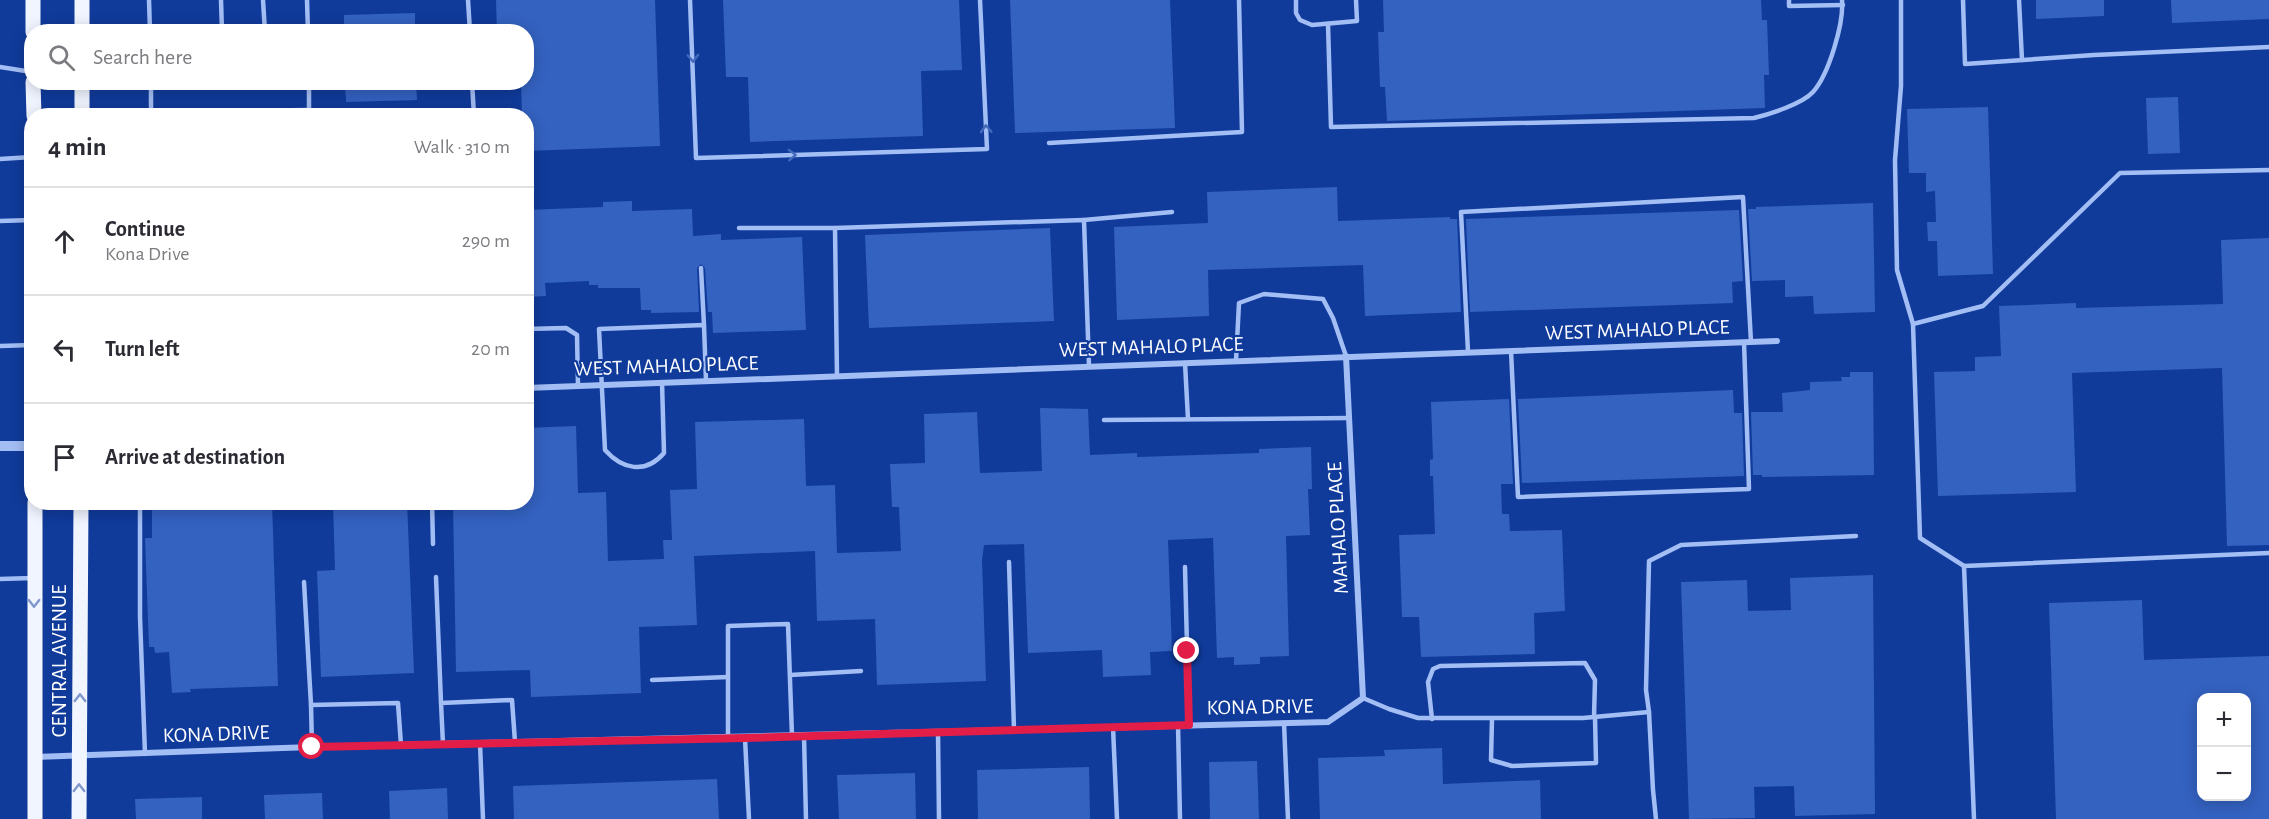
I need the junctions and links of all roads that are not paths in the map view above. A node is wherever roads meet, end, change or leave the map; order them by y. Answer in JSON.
{"nodes":[{"id":1,"x":33,"y":0,"type":"edge"},
{"id":2,"x":82,"y":0,"type":"edge"},
{"id":3,"x":149,"y":0,"type":"edge"},
{"id":4,"x":221,"y":0,"type":"edge"},
{"id":5,"x":264,"y":0,"type":"edge"},
{"id":6,"x":307,"y":0,"type":"edge"},
{"id":7,"x":468,"y":0,"type":"edge"},
{"id":8,"x":690,"y":0,"type":"edge"},
{"id":9,"x":980,"y":0,"type":"edge"},
{"id":10,"x":1239,"y":0,"type":"edge"},
{"id":11,"x":1296,"y":0,"type":"edge"},
{"id":12,"x":1356,"y":0,"type":"edge"},
{"id":13,"x":1789,"y":0,"type":"edge"},
{"id":14,"x":1901,"y":0,"type":"edge"},
{"id":15,"x":1963,"y":0,"type":"edge"},
{"id":16,"x":2019,"y":0,"type":"edge"},
{"id":17,"x":1842,"y":2,"type":"edge"},
{"id":18,"x":33,"y":24,"type":"edge"},
{"id":19,"x":82,"y":24,"type":"edge"},
{"id":20,"x":150,"y":24,"type":"edge"},
{"id":21,"x":222,"y":24,"type":"edge"},
{"id":22,"x":265,"y":24,"type":"edge"},
{"id":23,"x":308,"y":24,"type":"edge"},
{"id":24,"x":470,"y":24,"type":"edge"},
{"id":25,"x":1328,"y":24,"type":"junction"},
{"id":26,"x":2269,"y":47,"type":"edge"},
{"id":27,"x":2022,"y":60,"type":"junction"},
{"id":28,"x":0,"y":67,"type":"edge"},
{"id":29,"x":24,"y":71,"type":"edge"},
{"id":30,"x":33,"y":90,"type":"edge"},
{"id":31,"x":82,"y":90,"type":"edge"},
{"id":32,"x":151,"y":90,"type":"edge"},
{"id":33,"x":310,"y":90,"type":"edge"},
{"id":34,"x":472,"y":90,"type":"edge"},
{"id":35,"x":34,"y":108,"type":"edge"},
{"id":36,"x":82,"y":108,"type":"edge"},
{"id":37,"x":151,"y":108,"type":"edge"},
{"id":38,"x":311,"y":108,"type":"edge"},
{"id":39,"x":474,"y":108,"type":"edge"},
{"id":40,"x":1049,"y":143,"type":"dead end"},
{"id":41,"x":24,"y":158,"type":"edge"},
{"id":42,"x":0,"y":159,"type":"edge"},
{"id":43,"x":2269,"y":170,"type":"edge"},
{"id":44,"x":1172,"y":212,"type":"dead end"},
{"id":45,"x":0,"y":220,"type":"edge"},
{"id":46,"x":24,"y":220,"type":"edge"},
{"id":47,"x":1084,"y":220,"type":"junction"},
{"id":48,"x":739,"y":228,"type":"dead end"},
{"id":49,"x":835,"y":228,"type":"junction"},
{"id":50,"x":701,"y":268,"type":"dead end"},
{"id":51,"x":1913,"y":324,"type":"junction"},
{"id":52,"x":704,"y":325,"type":"junction"},
{"id":53,"x":534,"y":329,"type":"edge"},
{"id":54,"x":1777,"y":341,"type":"dead end"},
{"id":55,"x":1748,"y":342,"type":"junction"},
{"id":56,"x":24,"y":345,"type":"edge"},
{"id":57,"x":0,"y":346,"type":"edge"},
{"id":58,"x":1511,"y":351,"type":"junction"},
{"id":59,"x":1468,"y":352,"type":"junction"},
{"id":60,"x":1346,"y":356,"type":"junction"},
{"id":61,"x":1236,"y":361,"type":"junction"},
{"id":62,"x":1185,"y":363,"type":"junction"},
{"id":63,"x":1089,"y":366,"type":"junction"},
{"id":64,"x":837,"y":376,"type":"junction"},
{"id":65,"x":706,"y":381,"type":"junction"},
{"id":66,"x":662,"y":382,"type":"junction"},
{"id":67,"x":601,"y":385,"type":"junction"},
{"id":68,"x":578,"y":386,"type":"junction"},
{"id":69,"x":534,"y":388,"type":"edge"},
{"id":70,"x":1349,"y":418,"type":"junction"},
{"id":71,"x":1188,"y":419,"type":"junction"},
{"id":72,"x":1104,"y":420,"type":"dead end"},
{"id":73,"x":0,"y":446,"type":"edge"},
{"id":74,"x":24,"y":446,"type":"edge"},
{"id":75,"x":35,"y":510,"type":"edge"},
{"id":76,"x":81,"y":510,"type":"edge"},
{"id":77,"x":140,"y":510,"type":"edge"},
{"id":78,"x":432,"y":510,"type":"edge"},
{"id":79,"x":1856,"y":536,"type":"dead end"},
{"id":80,"x":433,"y":544,"type":"dead end"},
{"id":81,"x":2269,"y":553,"type":"edge"},
{"id":82,"x":1009,"y":562,"type":"dead end"},
{"id":83,"x":1964,"y":566,"type":"junction"},
{"id":84,"x":1185,"y":567,"type":"dead end"},
{"id":85,"x":34,"y":578,"type":"junction"},
{"id":86,"x":436,"y":578,"type":"dead end"},
{"id":87,"x":0,"y":579,"type":"edge"},
{"id":88,"x":304,"y":582,"type":"dead end"},
{"id":89,"x":861,"y":671,"type":"dead end"},
{"id":90,"x":790,"y":675,"type":"junction"},
{"id":91,"x":728,"y":677,"type":"junction"},
{"id":92,"x":652,"y":680,"type":"dead end"},
{"id":93,"x":1364,"y":698,"type":"junction"},
{"id":94,"x":441,"y":703,"type":"junction"},
{"id":95,"x":311,"y":705,"type":"junction"},
{"id":96,"x":1650,"y":712,"type":"junction"},
{"id":97,"x":1595,"y":717,"type":"junction"},
{"id":98,"x":1432,"y":719,"type":"junction"},
{"id":99,"x":1492,"y":719,"type":"junction"},
{"id":100,"x":1284,"y":723,"type":"junction"},
{"id":101,"x":1178,"y":725,"type":"junction"},
{"id":102,"x":1189,"y":725,"type":"junction"},
{"id":103,"x":1113,"y":727,"type":"junction"},
{"id":104,"x":1014,"y":730,"type":"junction"},
{"id":105,"x":938,"y":732,"type":"junction"},
{"id":106,"x":804,"y":735,"type":"junction"},
{"id":107,"x":792,"y":736,"type":"junction"},
{"id":108,"x":728,"y":738,"type":"junction"},
{"id":109,"x":745,"y":738,"type":"junction"},
{"id":110,"x":515,"y":742,"type":"junction"},
{"id":111,"x":480,"y":743,"type":"junction"},
{"id":112,"x":443,"y":744,"type":"junction"},
{"id":113,"x":401,"y":745,"type":"junction"},
{"id":114,"x":312,"y":747,"type":"junction"},
{"id":115,"x":145,"y":754,"type":"junction"},
{"id":116,"x":79,"y":756,"type":"junction"},
{"id":117,"x":34,"y":757,"type":"junction"},
{"id":118,"x":34,"y":819,"type":"edge"},
{"id":119,"x":79,"y":819,"type":"edge"},
{"id":120,"x":483,"y":819,"type":"edge"},
{"id":121,"x":748,"y":819,"type":"edge"},
{"id":122,"x":806,"y":819,"type":"edge"},
{"id":123,"x":939,"y":819,"type":"edge"},
{"id":124,"x":1117,"y":819,"type":"edge"},
{"id":125,"x":1180,"y":819,"type":"edge"},
{"id":126,"x":1288,"y":819,"type":"edge"},
{"id":127,"x":1656,"y":819,"type":"edge"},
{"id":128,"x":1974,"y":819,"type":"edge"}],
"edges":[{"from":1,"to":18,"type":"main road"},
{"from":2,"to":19,"type":"main road"},
{"from":3,"to":20,"type":"lane"},
{"from":4,"to":21,"type":"lane"},
{"from":5,"to":22,"type":"lane"},
{"from":6,"to":23,"type":"lane"},
{"from":7,"to":24,"type":"lane"},
{"from":8,"to":9,"type":"lane","one_way":true},
{"from":10,"to":40,"type":"lane"},
{"from":11,"to":25,"type":"lane"},
{"from":12,"to":25,"type":"lane"},
{"from":13,"to":17,"type":"lane"},
{"from":14,"to":51,"type":"lane"},
{"from":15,"to":27,"type":"lane"},
{"from":16,"to":27,"type":"lane"},
{"from":17,"to":25,"type":"lane"},
{"from":26,"to":27,"type":"lane"},
{"from":28,"to":29,"type":"lane"},
{"from":30,"to":35,"type":"main road"},
{"from":31,"to":36,"type":"main road"},
{"from":32,"to":37,"type":"lane"},
{"from":33,"to":38,"type":"lane"},
{"from":34,"to":39,"type":"lane"},
{"from":41,"to":42,"type":"lane"},
{"from":43,"to":51,"type":"lane"},
{"from":44,"to":47,"type":"lane"},
{"from":45,"to":46,"type":"lane"},
{"from":47,"to":49,"type":"lane"},
{"from":47,"to":63,"type":"lane"},
{"from":48,"to":49,"type":"lane"},
{"from":49,"to":64,"type":"lane"},
{"from":50,"to":52,"type":"lane"},
{"from":51,"to":83,"type":"lane"},
{"from":52,"to":65,"type":"lane"},
{"from":52,"to":67,"type":"lane"},
{"from":53,"to":68,"type":"lane"},
{"from":54,"to":55,"type":"street","name":"WEST MAHALO PLACE"},
{"from":55,"to":58,"type":"street","name":"WEST MAHALO PLACE"},
{"from":55,"to":58,"type":"lane"},
{"from":55,"to":59,"type":"lane"},
{"from":56,"to":57,"type":"lane"},
{"from":58,"to":59,"type":"street","name":"WEST MAHALO PLACE"},
{"from":59,"to":60,"type":"street","name":"WEST MAHALO PLACE"},
{"from":60,"to":61,"type":"street","name":"WEST MAHALO PLACE"},
{"from":60,"to":61,"type":"lane"},
{"from":60,"to":70,"type":"street","name":"MAHALO PLACE"},
{"from":61,"to":62,"type":"street","name":"WEST MAHALO PLACE"},
{"from":62,"to":63,"type":"street","name":"WEST MAHALO PLACE"},
{"from":62,"to":71,"type":"lane"},
{"from":63,"to":64,"type":"street","name":"WEST MAHALO PLACE"},
{"from":64,"to":65,"type":"street","name":"WEST MAHALO PLACE"},
{"from":65,"to":66,"type":"street","name":"WEST MAHALO PLACE"},
{"from":66,"to":67,"type":"street","name":"WEST MAHALO PLACE"},
{"from":66,"to":67,"type":"lane"},
{"from":67,"to":68,"type":"street","name":"WEST MAHALO PLACE"},
{"from":68,"to":69,"type":"street","name":"WEST MAHALO PLACE"},
{"from":70,"to":71,"type":"lane"},
{"from":70,"to":93,"type":"street","name":"MAHALO PLACE"},
{"from":71,"to":72,"type":"lane"},
{"from":73,"to":74,"type":"street"},
{"from":75,"to":85,"type":"main road","name":"CENTRAL AVENUE"},
{"from":116,"to":76,"type":"main road","name":"CENTRAL AVENUE","one_way":true},
{"from":77,"to":115,"type":"lane"},
{"from":78,"to":80,"type":"lane"},
{"from":79,"to":96,"type":"lane"},
{"from":81,"to":83,"type":"lane"},
{"from":82,"to":104,"type":"lane"},
{"from":83,"to":128,"type":"lane"},
{"from":84,"to":102,"type":"lane"},
{"from":85,"to":87,"type":"lane"},
{"from":85,"to":117,"type":"main road","name":"CENTRAL AVENUE","one_way":true},
{"from":86,"to":94,"type":"lane"},
{"from":88,"to":95,"type":"lane"},
{"from":89,"to":90,"type":"lane"},
{"from":90,"to":91,"type":"lane"},
{"from":90,"to":107,"type":"lane"},
{"from":91,"to":92,"type":"lane"},
{"from":91,"to":108,"type":"lane"},
{"from":93,"to":98,"type":"lane"},
{"from":93,"to":100,"type":"street","name":"KONA DRIVE"},
{"from":94,"to":110,"type":"lane"},
{"from":94,"to":112,"type":"lane"},
{"from":95,"to":113,"type":"lane"},
{"from":95,"to":114,"type":"lane"},
{"from":96,"to":97,"type":"lane"},
{"from":96,"to":127,"type":"lane"},
{"from":97,"to":98,"type":"lane"},
{"from":97,"to":99,"type":"lane"},
{"from":97,"to":99,"type":"lane"},
{"from":98,"to":99,"type":"lane"},
{"from":100,"to":102,"type":"street","name":"KONA DRIVE"},
{"from":100,"to":126,"type":"lane"},
{"from":101,"to":102,"type":"street","name":"KONA DRIVE"},
{"from":101,"to":103,"type":"street","name":"KONA DRIVE"},
{"from":101,"to":125,"type":"lane"},
{"from":103,"to":104,"type":"street","name":"KONA DRIVE"},
{"from":103,"to":124,"type":"lane"},
{"from":104,"to":105,"type":"street","name":"KONA DRIVE"},
{"from":105,"to":106,"type":"street","name":"KONA DRIVE"},
{"from":105,"to":123,"type":"lane"},
{"from":106,"to":107,"type":"street","name":"KONA DRIVE"},
{"from":106,"to":122,"type":"lane"},
{"from":107,"to":109,"type":"street","name":"KONA DRIVE"},
{"from":108,"to":109,"type":"street","name":"KONA DRIVE"},
{"from":108,"to":110,"type":"street","name":"KONA DRIVE"},
{"from":109,"to":121,"type":"lane"},
{"from":110,"to":111,"type":"street","name":"KONA DRIVE"},
{"from":111,"to":112,"type":"street","name":"KONA DRIVE"},
{"from":111,"to":120,"type":"lane"},
{"from":112,"to":113,"type":"street","name":"KONA DRIVE"},
{"from":113,"to":114,"type":"street","name":"KONA DRIVE"},
{"from":114,"to":115,"type":"street","name":"KONA DRIVE"},
{"from":115,"to":116,"type":"street","name":"KONA DRIVE"},
{"from":116,"to":117,"type":"street","name":"KONA DRIVE"},
{"from":119,"to":116,"type":"main road","name":"CENTRAL AVENUE","one_way":true},
{"from":117,"to":118,"type":"main road","name":"CENTRAL AVENUE"}]}
